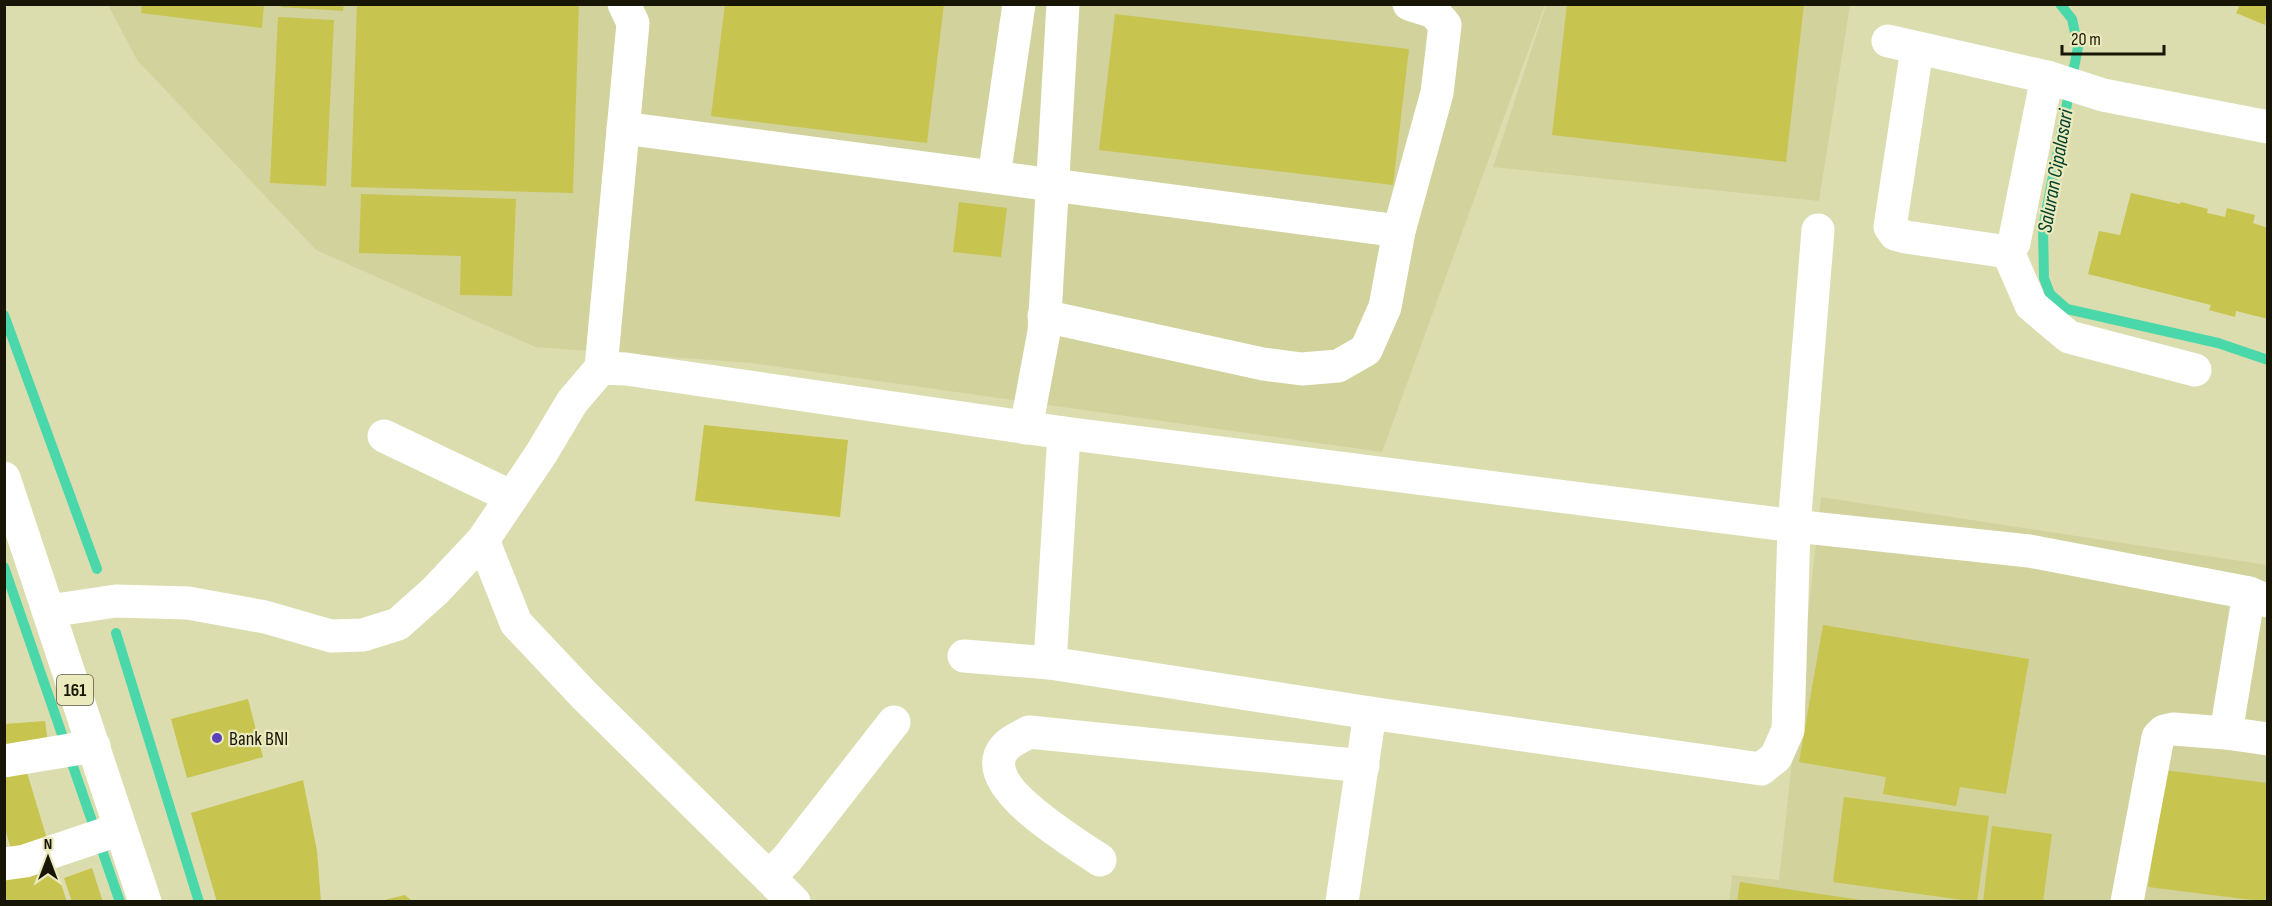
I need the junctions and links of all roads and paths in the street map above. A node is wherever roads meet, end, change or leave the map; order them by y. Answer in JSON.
{"nodes":[{"id":1,"x":624,"y":4,"type":"edge"},
{"id":2,"x":1019,"y":4,"type":"edge"},
{"id":3,"x":1063,"y":4,"type":"edge"},
{"id":4,"x":1409,"y":4,"type":"edge"},
{"id":5,"x":2057,"y":81,"type":"junction"},
{"id":6,"x":2268,"y":127,"type":"edge"},
{"id":7,"x":623,"y":128,"type":"junction"},
{"id":8,"x":994,"y":177,"type":"junction"},
{"id":9,"x":1052,"y":184,"type":"junction"},
{"id":10,"x":1818,"y":230,"type":"dead end"},
{"id":11,"x":1399,"y":231,"type":"junction"},
{"id":12,"x":2008,"y":252,"type":"junction"},
{"id":13,"x":1044,"y":316,"type":"junction"},
{"id":14,"x":601,"y":368,"type":"junction"},
{"id":15,"x":2195,"y":370,"type":"dead end"},
{"id":16,"x":1026,"y":428,"type":"junction"},
{"id":17,"x":1064,"y":433,"type":"junction"},
{"id":18,"x":384,"y":436,"type":"dead end"},
{"id":19,"x":4,"y":478,"type":"edge"},
{"id":20,"x":512,"y":497,"type":"junction"},
{"id":21,"x":1794,"y":525,"type":"junction"},
{"id":22,"x":483,"y":540,"type":"junction"},
{"id":23,"x":2258,"y":597,"type":"edge"},
{"id":24,"x":49,"y":611,"type":"junction"},
{"id":25,"x":964,"y":656,"type":"dead end"},
{"id":26,"x":1050,"y":663,"type":"junction"},
{"id":27,"x":1370,"y":713,"type":"junction"},
{"id":28,"x":894,"y":722,"type":"dead end"},
{"id":29,"x":2226,"y":733,"type":"junction"},
{"id":30,"x":2268,"y":740,"type":"edge"},
{"id":31,"x":94,"y":746,"type":"junction"},
{"id":32,"x":4,"y":761,"type":"edge"},
{"id":33,"x":1363,"y":766,"type":"junction"},
{"id":34,"x":120,"y":829,"type":"junction"},
{"id":35,"x":1100,"y":860,"type":"dead end"},
{"id":36,"x":4,"y":864,"type":"edge"},
{"id":37,"x":769,"y":877,"type":"junction"},
{"id":38,"x":145,"y":902,"type":"edge"},
{"id":39,"x":794,"y":902,"type":"edge"},
{"id":40,"x":1342,"y":902,"type":"edge"},
{"id":41,"x":2127,"y":902,"type":"edge"}],
"edges":[{"from":1,"to":7,"type":"street"},
{"from":2,"to":8,"type":"street"},
{"from":3,"to":9,"type":"street"},
{"from":4,"to":11,"type":"street"},
{"from":5,"to":6,"type":"street"},
{"from":5,"to":12,"type":"street"},
{"from":5,"to":12,"type":"street"},
{"from":7,"to":8,"type":"street"},
{"from":7,"to":14,"type":"street"},
{"from":8,"to":9,"type":"street"},
{"from":9,"to":11,"type":"street"},
{"from":9,"to":13,"type":"street"},
{"from":10,"to":21,"type":"street"},
{"from":11,"to":13,"type":"street"},
{"from":12,"to":15,"type":"street"},
{"from":13,"to":16,"type":"street"},
{"from":14,"to":16,"type":"street"},
{"from":14,"to":20,"type":"street"},
{"from":16,"to":17,"type":"street"},
{"from":17,"to":21,"type":"street"},
{"from":17,"to":26,"type":"street"},
{"from":18,"to":20,"type":"street"},
{"from":19,"to":24,"type":"street","number":"161"},
{"from":20,"to":22,"type":"street"},
{"from":21,"to":23,"type":"street"},
{"from":21,"to":27,"type":"street"},
{"from":22,"to":24,"type":"street"},
{"from":22,"to":37,"type":"street"},
{"from":23,"to":29,"type":"street"},
{"from":24,"to":31,"type":"street","number":"161"},
{"from":25,"to":26,"type":"street"},
{"from":26,"to":27,"type":"street"},
{"from":27,"to":33,"type":"street"},
{"from":28,"to":37,"type":"street"},
{"from":29,"to":30,"type":"street"},
{"from":29,"to":41,"type":"street"},
{"from":31,"to":32,"type":"street"},
{"from":31,"to":34,"type":"street","number":"161"},
{"from":33,"to":35,"type":"street"},
{"from":33,"to":40,"type":"street"},
{"from":34,"to":36,"type":"street"},
{"from":34,"to":38,"type":"street","number":"161"},
{"from":37,"to":39,"type":"street"}]}
